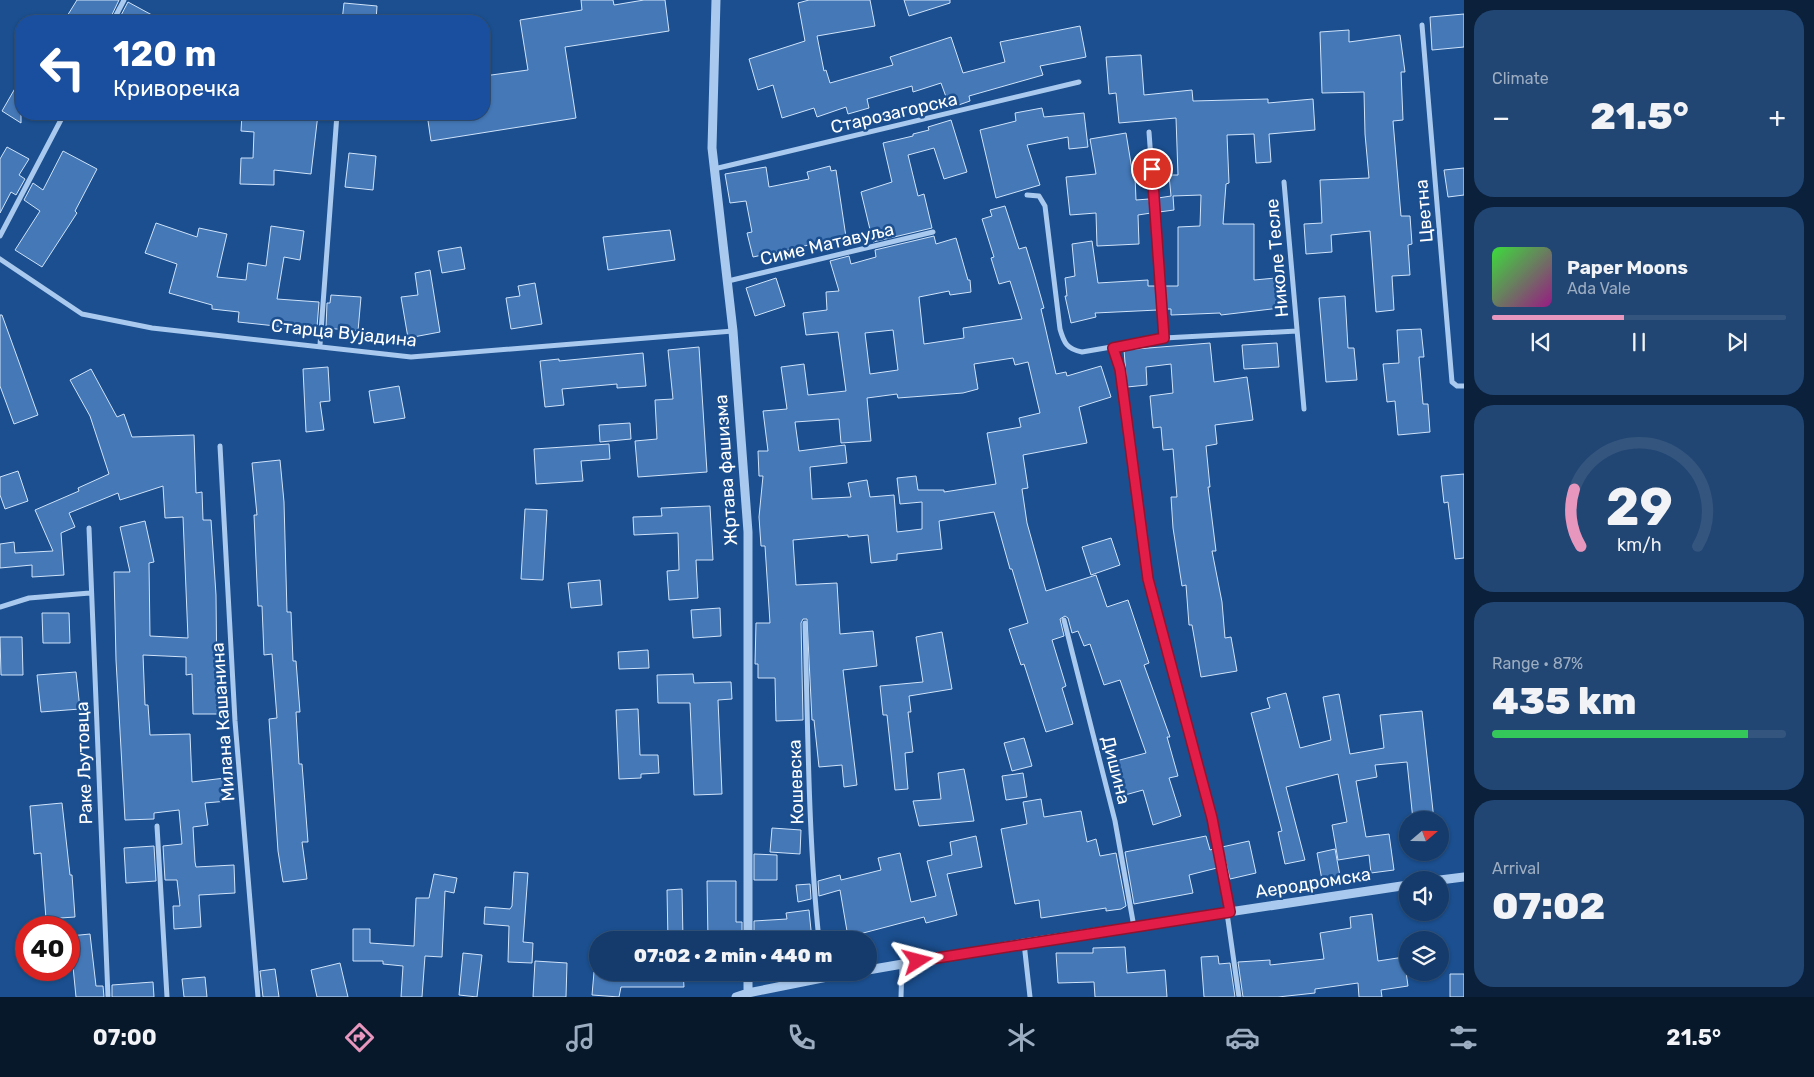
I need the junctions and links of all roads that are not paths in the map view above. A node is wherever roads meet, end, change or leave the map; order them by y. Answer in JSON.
{"nodes":[{"id":1,"x":124,"y":0,"type":"edge"},
{"id":2,"x":716,"y":0,"type":"edge"},
{"id":3,"x":116,"y":15,"type":"edge"},
{"id":4,"x":1422,"y":25,"type":"dead end"},
{"id":5,"x":1079,"y":82,"type":"dead end"},
{"id":6,"x":61,"y":120,"type":"edge"},
{"id":7,"x":337,"y":120,"type":"edge"},
{"id":8,"x":1149,"y":132,"type":"dead end"},
{"id":9,"x":714,"y":170,"type":"junction"},
{"id":10,"x":1284,"y":182,"type":"dead end"},
{"id":11,"x":1027,"y":195,"type":"dead end"},
{"id":12,"x":934,"y":232,"type":"dead end"},
{"id":13,"x":0,"y":236,"type":"edge"},
{"id":14,"x":0,"y":259,"type":"edge"},
{"id":15,"x":728,"y":281,"type":"junction"},
{"id":16,"x":733,"y":331,"type":"junction"},
{"id":17,"x":1297,"y":331,"type":"junction"},
{"id":18,"x":1164,"y":338,"type":"junction"},
{"id":19,"x":320,"y":345,"type":"junction"},
{"id":20,"x":1113,"y":348,"type":"junction"},
{"id":21,"x":1464,"y":386,"type":"edge"},
{"id":22,"x":1304,"y":409,"type":"dead end"},
{"id":23,"x":220,"y":446,"type":"dead end"},
{"id":24,"x":89,"y":528,"type":"dead end"},
{"id":25,"x":90,"y":593,"type":"junction"},
{"id":26,"x":0,"y":607,"type":"edge"},
{"id":27,"x":1064,"y":620,"type":"dead end"},
{"id":28,"x":805,"y":623,"type":"dead end"},
{"id":29,"x":157,"y":826,"type":"dead end"},
{"id":30,"x":1464,"y":877,"type":"edge"},
{"id":31,"x":1449,"y":879,"type":"edge"},
{"id":32,"x":1399,"y":886,"type":"edge"},
{"id":33,"x":1228,"y":913,"type":"junction"},
{"id":34,"x":1134,"y":928,"type":"junction"},
{"id":35,"x":748,"y":931,"type":"edge"},
{"id":36,"x":818,"y":931,"type":"edge"},
{"id":37,"x":1024,"y":943,"type":"junction"},
{"id":38,"x":902,"y":964,"type":"junction"},
{"id":39,"x":877,"y":968,"type":"edge"},
{"id":40,"x":748,"y":981,"type":"edge"},
{"id":41,"x":799,"y":981,"type":"edge"},
{"id":42,"x":748,"y":993,"type":"junction"},
{"id":43,"x":108,"y":997,"type":"edge"},
{"id":44,"x":167,"y":997,"type":"edge"},
{"id":45,"x":258,"y":997,"type":"edge"},
{"id":46,"x":736,"y":997,"type":"edge"},
{"id":47,"x":902,"y":997,"type":"edge"},
{"id":48,"x":1030,"y":997,"type":"edge"},
{"id":49,"x":1239,"y":997,"type":"edge"}],
"edges":[{"from":1,"to":3,"type":"street"},
{"from":2,"to":9,"type":"street","name":"Жртава фашизма"},
{"from":4,"to":21,"type":"street","name":"Цветна"},
{"from":5,"to":9,"type":"street","name":"Старозагорска"},
{"from":6,"to":13,"type":"street"},
{"from":7,"to":19,"type":"street"},
{"from":8,"to":18,"type":"street"},
{"from":9,"to":15,"type":"street","name":"Жртава фашизма"},
{"from":10,"to":17,"type":"street","name":"Николе Тесле"},
{"from":11,"to":20,"type":"street","name":"Николе Тесле"},
{"from":12,"to":15,"type":"street","name":"Симе Матавуља"},
{"from":14,"to":19,"type":"street","name":"Старца Вујадина"},
{"from":15,"to":16,"type":"street","name":"Жртава фашизма"},
{"from":16,"to":19,"type":"street","name":"Старца Вујадина"},
{"from":16,"to":35,"type":"street","name":"Жртава фашизма"},
{"from":17,"to":18,"type":"street","name":"Николе Тесле"},
{"from":17,"to":22,"type":"street","name":"Николе Тесле"},
{"from":18,"to":20,"type":"street","name":"Николе Тесле"},
{"from":20,"to":33,"type":"street"},
{"from":23,"to":45,"type":"street","name":"Милана Кашанина"},
{"from":24,"to":25,"type":"street","name":"Раке Љутовца"},
{"from":25,"to":26,"type":"street"},
{"from":25,"to":43,"type":"street","name":"Раке Љутовца"},
{"from":27,"to":34,"type":"street","name":"Дишина"},
{"from":28,"to":36,"type":"street","name":"Кошевска"},
{"from":29,"to":44,"type":"street"},
{"from":30,"to":31,"type":"street"},
{"from":32,"to":33,"type":"street","name":"Аеродромска"},
{"from":33,"to":34,"type":"street","name":"Аеродромска"},
{"from":33,"to":49,"type":"street"},
{"from":34,"to":37,"type":"street","name":"Аеродромска"},
{"from":37,"to":38,"type":"street","name":"Аеродромска"},
{"from":37,"to":48,"type":"street"},
{"from":38,"to":39,"type":"street","name":"Аеродромска"},
{"from":38,"to":47,"type":"street"},
{"from":40,"to":42,"type":"street"},
{"from":41,"to":42,"type":"street"},
{"from":42,"to":46,"type":"street"}]}
